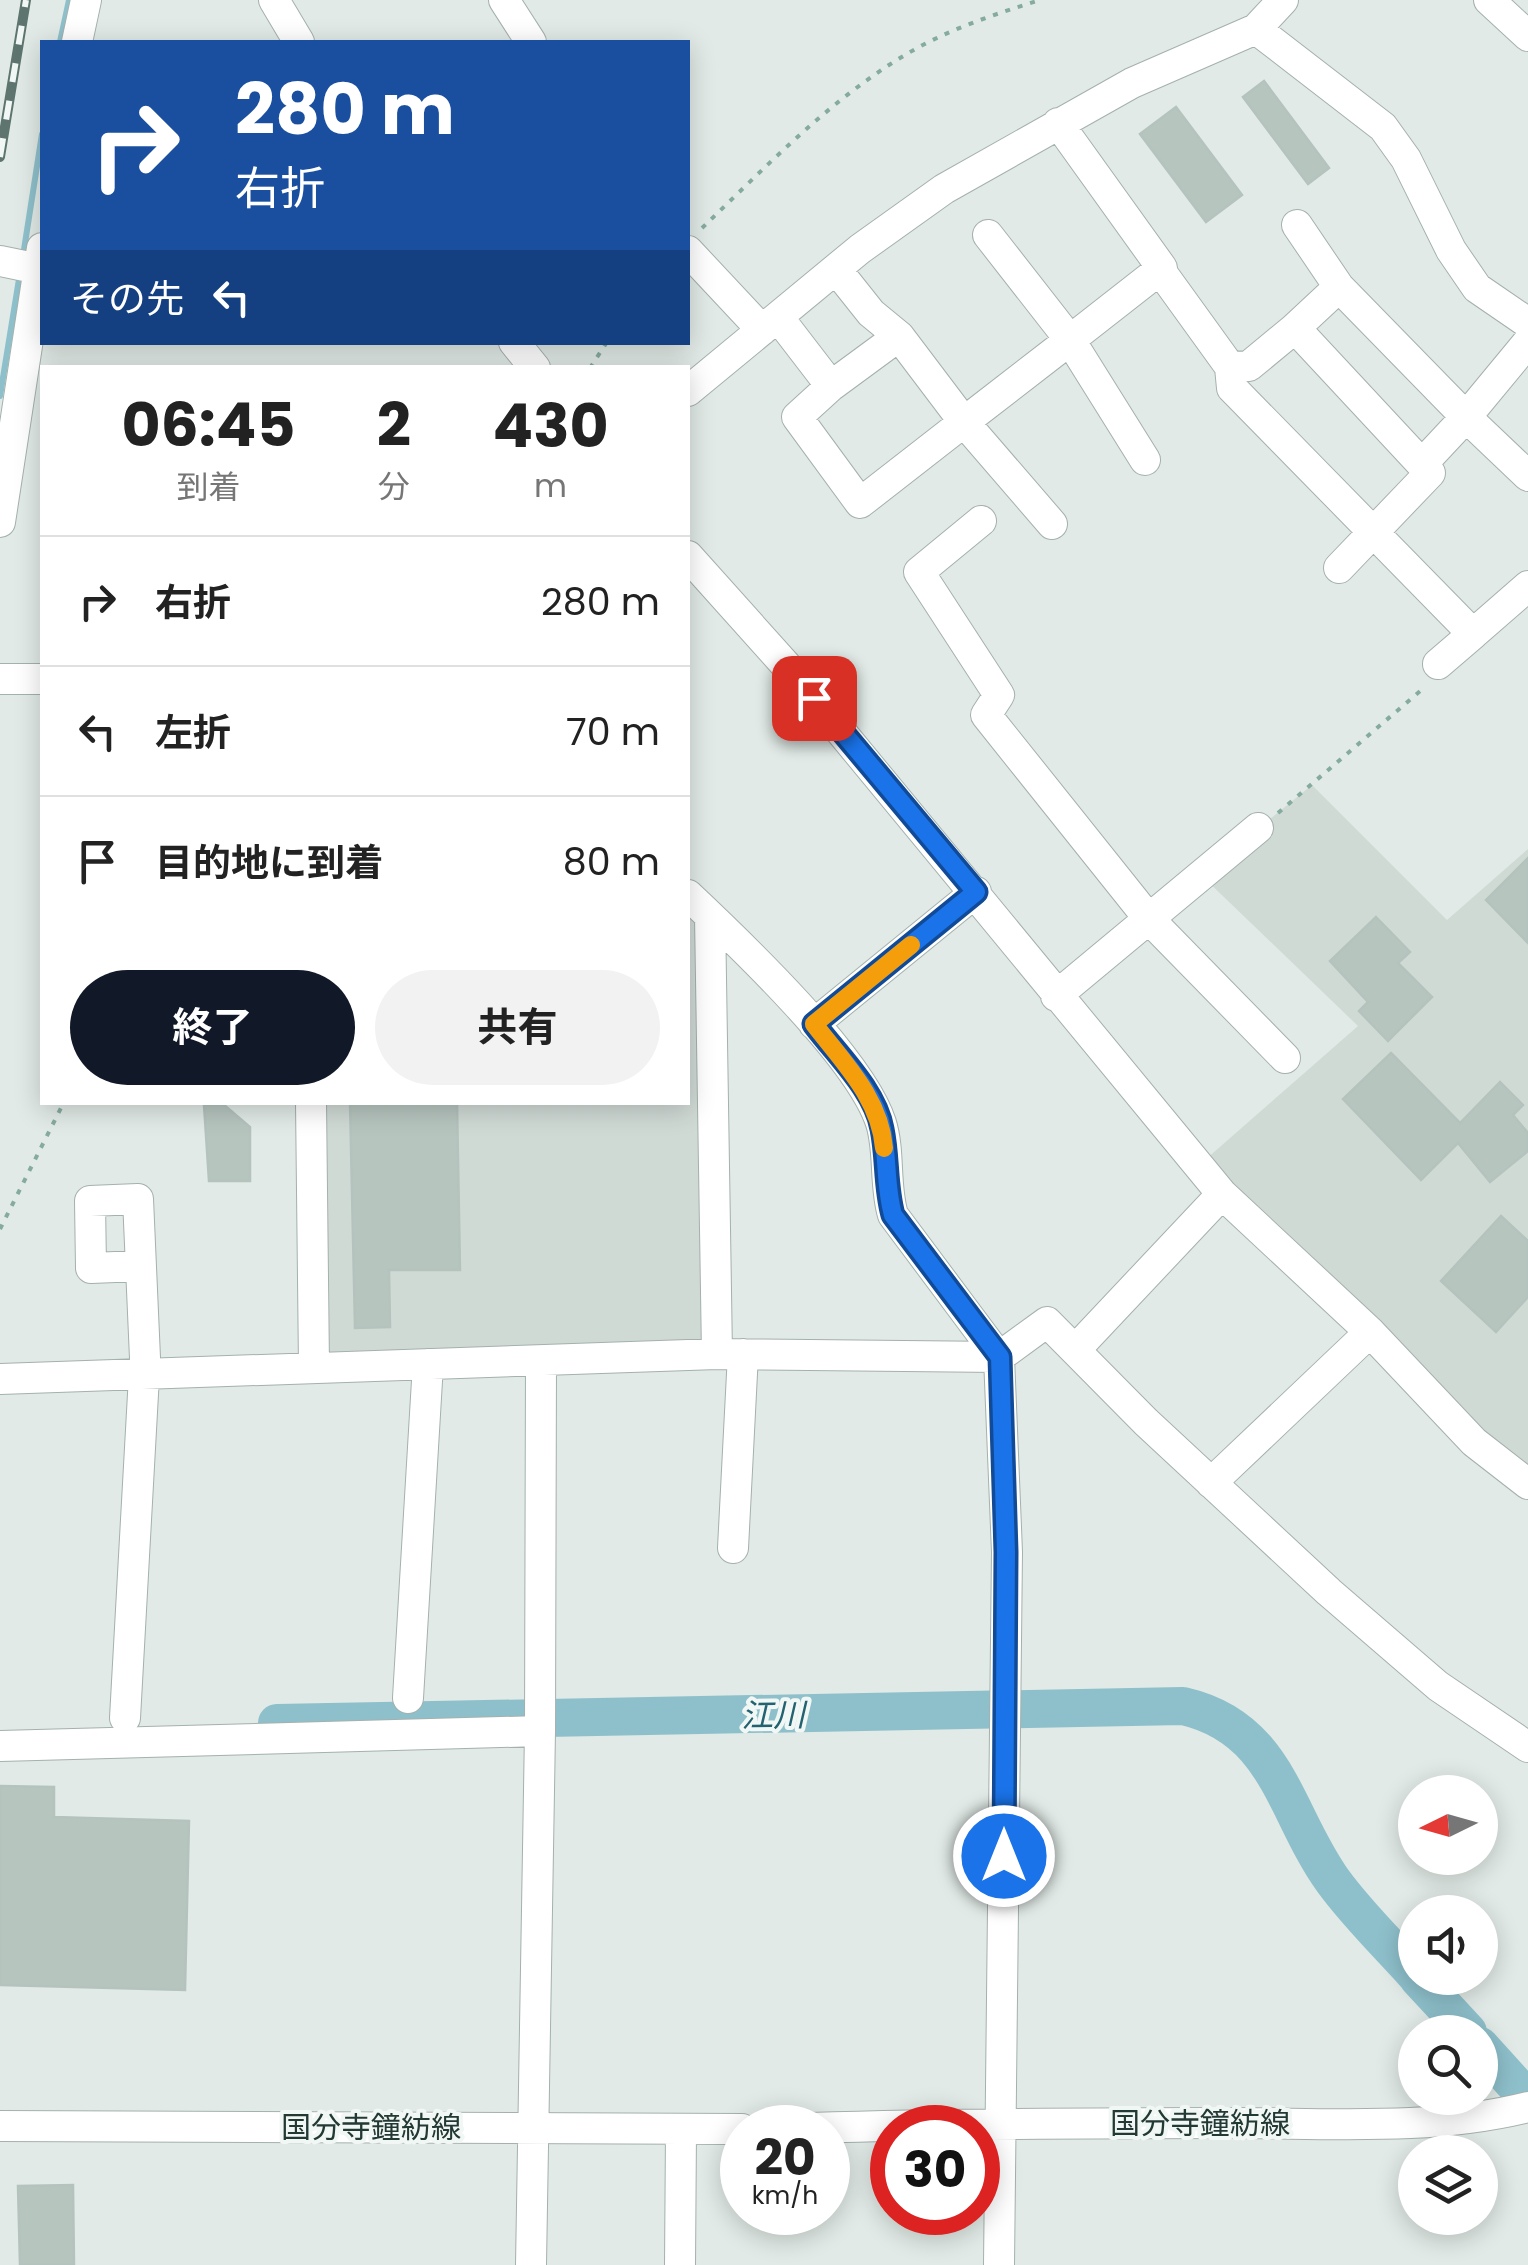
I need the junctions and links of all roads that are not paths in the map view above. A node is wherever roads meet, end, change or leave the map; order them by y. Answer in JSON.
{"nodes":[{"id":1,"x":86,"y":0,"type":"edge"},
{"id":2,"x":274,"y":0,"type":"edge"},
{"id":3,"x":504,"y":0,"type":"edge"},
{"id":4,"x":1283,"y":0,"type":"edge"},
{"id":5,"x":1490,"y":0,"type":"edge"},
{"id":6,"x":1256,"y":30,"type":"junction"},
{"id":7,"x":1528,"y":36,"type":"edge"},
{"id":8,"x":78,"y":40,"type":"edge"},
{"id":9,"x":298,"y":40,"type":"edge"},
{"id":10,"x":530,"y":40,"type":"edge"},
{"id":11,"x":1058,"y":123,"type":"junction"},
{"id":12,"x":1297,"y":225,"type":"dead end"},
{"id":13,"x":988,"y":235,"type":"dead end"},
{"id":14,"x":694,"y":240,"type":"edge"},
{"id":15,"x":40,"y":258,"type":"edge"},
{"id":16,"x":0,"y":261,"type":"edge"},
{"id":17,"x":40,"y":264,"type":"edge"},
{"id":18,"x":836,"y":268,"type":"junction"},
{"id":19,"x":1160,"y":270,"type":"junction"},
{"id":20,"x":1339,"y":287,"type":"junction"},
{"id":21,"x":770,"y":323,"type":"junction"},
{"id":22,"x":1528,"y":323,"type":"edge"},
{"id":23,"x":1295,"y":328,"type":"junction"},
{"id":24,"x":900,"y":336,"type":"junction"},
{"id":25,"x":1070,"y":340,"type":"junction"},
{"id":26,"x":1528,"y":342,"type":"edge"},
{"id":27,"x":516,"y":345,"type":"edge"},
{"id":28,"x":533,"y":365,"type":"edge"},
{"id":29,"x":1230,"y":366,"type":"junction"},
{"id":30,"x":831,"y":386,"type":"junction"},
{"id":31,"x":690,"y":389,"type":"edge"},
{"id":32,"x":1466,"y":417,"type":"junction"},
{"id":33,"x":964,"y":422,"type":"junction"},
{"id":34,"x":1144,"y":460,"type":"dead end"},
{"id":35,"x":1422,"y":464,"type":"junction"},
{"id":36,"x":1528,"y":476,"type":"edge"},
{"id":37,"x":981,"y":521,"type":"dead end"},
{"id":38,"x":0,"y":522,"type":"edge"},
{"id":39,"x":1052,"y":524,"type":"dead end"},
{"id":40,"x":1374,"y":533,"type":"junction"},
{"id":41,"x":690,"y":558,"type":"edge"},
{"id":42,"x":1340,"y":568,"type":"dead end"},
{"id":43,"x":1528,"y":586,"type":"edge"},
{"id":44,"x":1473,"y":634,"type":"junction"},
{"id":45,"x":1432,"y":674,"type":"road end"},
{"id":46,"x":0,"y":679,"type":"edge"},
{"id":47,"x":40,"y":679,"type":"edge"},
{"id":48,"x":1258,"y":828,"type":"road end"},
{"id":49,"x":976,"y":892,"type":"junction"},
{"id":50,"x":690,"y":898,"type":"edge"},
{"id":51,"x":710,"y":916,"type":"junction"},
{"id":52,"x":1149,"y":919,"type":"junction"},
{"id":53,"x":1056,"y":996,"type":"junction"},
{"id":54,"x":814,"y":1024,"type":"junction"},
{"id":55,"x":1285,"y":1058,"type":"dead end"},
{"id":56,"x":311,"y":1105,"type":"edge"},
{"id":57,"x":1222,"y":1194,"type":"junction"},
{"id":58,"x":140,"y":1266,"type":"dead end"},
{"id":59,"x":1370,"y":1332,"type":"junction"},
{"id":60,"x":1076,"y":1349,"type":"junction"},
{"id":61,"x":730,"y":1354,"type":"junction"},
{"id":62,"x":1000,"y":1357,"type":"junction"},
{"id":63,"x":541,"y":1362,"type":"junction"},
{"id":64,"x":428,"y":1364,"type":"junction"},
{"id":65,"x":314,"y":1367,"type":"junction"},
{"id":66,"x":142,"y":1376,"type":"junction"},
{"id":67,"x":0,"y":1379,"type":"edge"},
{"id":68,"x":1210,"y":1483,"type":"junction"},
{"id":69,"x":1528,"y":1484,"type":"edge"},
{"id":70,"x":733,"y":1548,"type":"dead end"},
{"id":71,"x":408,"y":1698,"type":"dead end"},
{"id":72,"x":125,"y":1718,"type":"dead end"},
{"id":73,"x":540,"y":1731,"type":"junction"},
{"id":74,"x":0,"y":1746,"type":"edge"},
{"id":75,"x":1528,"y":1747,"type":"edge"},
{"id":76,"x":1528,"y":2107,"type":"edge"},
{"id":77,"x":1002,"y":2123,"type":"junction"},
{"id":78,"x":0,"y":2126,"type":"edge"},
{"id":79,"x":533,"y":2127,"type":"junction"},
{"id":80,"x":850,"y":2127,"type":"edge"},
{"id":81,"x":720,"y":2130,"type":"edge"},
{"id":82,"x":681,"y":2131,"type":"junction"},
{"id":83,"x":531,"y":2265,"type":"edge"},
{"id":84,"x":680,"y":2265,"type":"edge"},
{"id":85,"x":999,"y":2265,"type":"edge"}],
"edges":[{"from":1,"to":8,"type":"street"},
{"from":2,"to":9,"type":"street"},
{"from":3,"to":10,"type":"street"},
{"from":4,"to":6,"type":"street"},
{"from":5,"to":7,"type":"street"},
{"from":6,"to":11,"type":"street"},
{"from":6,"to":22,"type":"street"},
{"from":11,"to":18,"type":"street"},
{"from":11,"to":19,"type":"street"},
{"from":12,"to":20,"type":"street"},
{"from":13,"to":25,"type":"street"},
{"from":14,"to":21,"type":"street"},
{"from":15,"to":16,"type":"street"},
{"from":17,"to":38,"type":"street"},
{"from":18,"to":21,"type":"street"},
{"from":18,"to":24,"type":"street"},
{"from":19,"to":25,"type":"street"},
{"from":19,"to":29,"type":"street"},
{"from":20,"to":23,"type":"street"},
{"from":20,"to":32,"type":"street"},
{"from":21,"to":30,"type":"street"},
{"from":21,"to":31,"type":"street"},
{"from":23,"to":29,"type":"street"},
{"from":23,"to":35,"type":"street"},
{"from":24,"to":30,"type":"street"},
{"from":24,"to":33,"type":"street"},
{"from":25,"to":33,"type":"street"},
{"from":25,"to":34,"type":"street"},
{"from":26,"to":32,"type":"street"},
{"from":27,"to":28,"type":"street"},
{"from":29,"to":40,"type":"street"},
{"from":30,"to":33,"type":"street"},
{"from":32,"to":35,"type":"street"},
{"from":32,"to":36,"type":"street"},
{"from":33,"to":39,"type":"street"},
{"from":35,"to":40,"type":"street"},
{"from":37,"to":52,"type":"street"},
{"from":40,"to":42,"type":"street"},
{"from":40,"to":44,"type":"street"},
{"from":41,"to":49,"type":"street"},
{"from":43,"to":44,"type":"street"},
{"from":44,"to":45,"type":"street"},
{"from":46,"to":47,"type":"street"},
{"from":48,"to":52,"type":"street"},
{"from":49,"to":53,"type":"street"},
{"from":49,"to":54,"type":"street"},
{"from":50,"to":51,"type":"street"},
{"from":51,"to":54,"type":"street"},
{"from":51,"to":61,"type":"street"},
{"from":52,"to":53,"type":"street"},
{"from":52,"to":55,"type":"street"},
{"from":53,"to":57,"type":"street"},
{"from":54,"to":62,"type":"street"},
{"from":56,"to":65,"type":"street"},
{"from":57,"to":59,"type":"street"},
{"from":57,"to":60,"type":"street"},
{"from":58,"to":66,"type":"street"},
{"from":59,"to":68,"type":"street"},
{"from":59,"to":69,"type":"street"},
{"from":60,"to":62,"type":"street"},
{"from":60,"to":68,"type":"street"},
{"from":61,"to":62,"type":"street"},
{"from":61,"to":63,"type":"street"},
{"from":61,"to":70,"type":"street"},
{"from":62,"to":77,"type":"street"},
{"from":63,"to":64,"type":"street"},
{"from":63,"to":73,"type":"street"},
{"from":64,"to":65,"type":"street"},
{"from":64,"to":71,"type":"street"},
{"from":65,"to":66,"type":"street"},
{"from":66,"to":67,"type":"street"},
{"from":66,"to":72,"type":"street"},
{"from":68,"to":75,"type":"street"},
{"from":73,"to":74,"type":"street"},
{"from":73,"to":79,"type":"street"},
{"from":76,"to":77,"type":"street","name":"国分寺鐘紡線"},
{"from":77,"to":80,"type":"street","name":"国分寺鐘紡線"},
{"from":77,"to":85,"type":"street"},
{"from":78,"to":79,"type":"street","name":"国分寺鐘紡線"},
{"from":79,"to":82,"type":"street","name":"国分寺鐘紡線"},
{"from":79,"to":83,"type":"street"},
{"from":81,"to":82,"type":"street","name":"国分寺鐘紡線"},
{"from":82,"to":84,"type":"street"}]}
